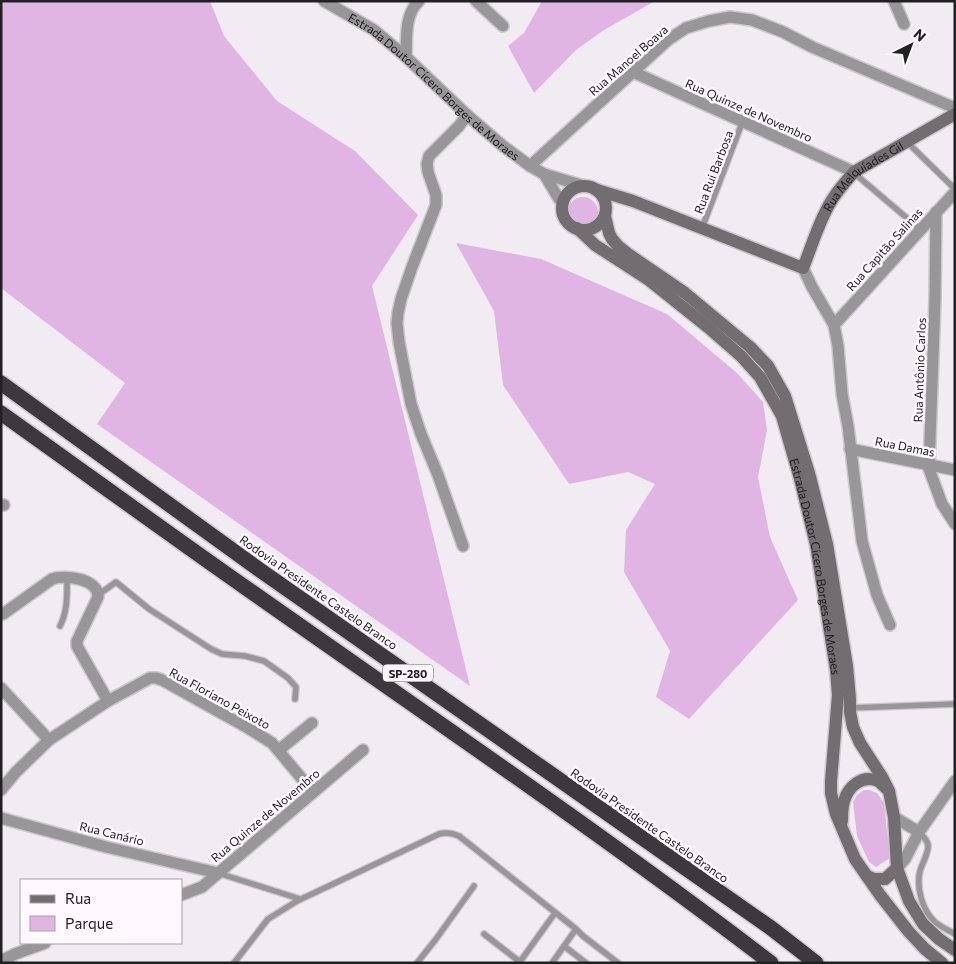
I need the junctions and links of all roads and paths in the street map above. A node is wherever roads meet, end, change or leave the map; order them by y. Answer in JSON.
{"nodes":[{"id":1,"x":324,"y":1,"type":"edge"},
{"id":2,"x":419,"y":1,"type":"edge"},
{"id":3,"x":476,"y":1,"type":"edge"},
{"id":4,"x":894,"y":1,"type":"edge"},
{"id":5,"x":904,"y":24,"type":"dead end"},
{"id":6,"x":503,"y":26,"type":"dead end"},
{"id":7,"x":406,"y":57,"type":"junction"},
{"id":8,"x":633,"y":72,"type":"junction"},
{"id":9,"x":955,"y":108,"type":"edge"},
{"id":10,"x":955,"y":114,"type":"edge"},
{"id":11,"x":467,"y":115,"type":"junction"},
{"id":12,"x":742,"y":123,"type":"junction"},
{"id":13,"x":906,"y":141,"type":"junction"},
{"id":14,"x":530,"y":166,"type":"junction"},
{"id":15,"x":854,"y":172,"type":"junction"},
{"id":16,"x":544,"y":174,"type":"junction"},
{"id":17,"x":584,"y":186,"type":"junction"},
{"id":18,"x":597,"y":190,"type":"junction"},
{"id":19,"x":955,"y":190,"type":"edge"},
{"id":20,"x":564,"y":201,"type":"junction"},
{"id":21,"x":633,"y":201,"type":"junction"},
{"id":22,"x":936,"y":212,"type":"junction"},
{"id":23,"x":605,"y":215,"type":"junction"},
{"id":24,"x":577,"y":228,"type":"junction"},
{"id":25,"x":701,"y":228,"type":"junction"},
{"id":26,"x":921,"y":230,"type":"junction"},
{"id":27,"x":803,"y":268,"type":"junction"},
{"id":28,"x":834,"y":325,"type":"junction"},
{"id":29,"x":1,"y":383,"type":"edge"},
{"id":30,"x":1,"y":413,"type":"edge"},
{"id":31,"x":850,"y":449,"type":"junction"},
{"id":32,"x":929,"y":464,"type":"junction"},
{"id":33,"x":955,"y":470,"type":"edge"},
{"id":34,"x":955,"y":524,"type":"edge"},
{"id":35,"x":463,"y":546,"type":"dead end"},
{"id":36,"x":67,"y":577,"type":"junction"},
{"id":37,"x":98,"y":595,"type":"junction"},
{"id":38,"x":3,"y":614,"type":"dead end"},
{"id":39,"x":890,"y":625,"type":"dead end"},
{"id":40,"x":60,"y":626,"type":"dead end"},
{"id":41,"x":1,"y":688,"type":"edge"},
{"id":42,"x":295,"y":699,"type":"dead end"},
{"id":43,"x":108,"y":701,"type":"junction"},
{"id":44,"x":955,"y":704,"type":"edge"},
{"id":45,"x":850,"y":708,"type":"junction"},
{"id":46,"x":312,"y":723,"type":"dead end"},
{"id":47,"x":49,"y":740,"type":"junction"},
{"id":48,"x":279,"y":750,"type":"junction"},
{"id":49,"x":364,"y":750,"type":"dead end"},
{"id":50,"x":955,"y":781,"type":"edge"},
{"id":51,"x":1,"y":790,"type":"edge"},
{"id":52,"x":889,"y":790,"type":"junction"},
{"id":53,"x":313,"y":792,"type":"junction"},
{"id":54,"x":894,"y":817,"type":"junction"},
{"id":55,"x":1,"y":818,"type":"edge"},
{"id":56,"x":842,"y":826,"type":"junction"},
{"id":57,"x":919,"y":832,"type":"junction"},
{"id":58,"x":897,"y":868,"type":"junction"},
{"id":59,"x":218,"y":873,"type":"junction"},
{"id":60,"x":867,"y":876,"type":"junction"},
{"id":61,"x":474,"y":886,"type":"dead end"},
{"id":62,"x":182,"y":895,"type":"edge"},
{"id":63,"x":300,"y":899,"type":"junction"},
{"id":64,"x":555,"y":912,"type":"junction"},
{"id":65,"x":576,"y":929,"type":"junction"},
{"id":66,"x":484,"y":934,"type":"dead end"},
{"id":67,"x":955,"y":934,"type":"edge"},
{"id":68,"x":41,"y":944,"type":"edge"},
{"id":69,"x":564,"y":946,"type":"junction"},
{"id":70,"x":955,"y":950,"type":"edge"},
{"id":71,"x":1,"y":961,"type":"edge"},
{"id":72,"x":520,"y":962,"type":"edge"},
{"id":73,"x":234,"y":963,"type":"edge"},
{"id":74,"x":417,"y":963,"type":"edge"},
{"id":75,"x":552,"y":963,"type":"edge"},
{"id":76,"x":586,"y":963,"type":"edge"},
{"id":77,"x":618,"y":963,"type":"edge"},
{"id":78,"x":771,"y":963,"type":"edge"},
{"id":79,"x":816,"y":963,"type":"edge"},
{"id":80,"x":942,"y":963,"type":"edge"}],
"edges":[{"from":1,"to":7,"type":"street","name":"Estrada Doutor Cícero Borges de Moraes"},
{"from":2,"to":7,"type":"street"},
{"from":3,"to":6,"type":"street"},
{"from":4,"to":5,"type":"street"},
{"from":7,"to":11,"type":"street","name":"Estrada Doutor Cícero Borges de Moraes"},
{"from":8,"to":9,"type":"street","name":"Rua Manoel Boava"},
{"from":8,"to":12,"type":"street","name":"Rua Quinze de Novembro"},
{"from":8,"to":14,"type":"street","name":"Rua Manoel Boava"},
{"from":10,"to":13,"type":"street","name":"Rua Melquíades Gil"},
{"from":11,"to":14,"type":"street","name":"Estrada Doutor Cícero Borges de Moraes"},
{"from":11,"to":35,"type":"street"},
{"from":12,"to":15,"type":"street","name":"Rua Quinze de Novembro"},
{"from":12,"to":25,"type":"lane","name":"Rua Rui Barbosa"},
{"from":13,"to":15,"type":"street","name":"Rua Melquíades Gil"},
{"from":13,"to":19,"type":"lane"},
{"from":14,"to":16,"type":"street","name":"Estrada Doutor Cícero Borges de Moraes"},
{"from":15,"to":26,"type":"lane"},
{"from":15,"to":27,"type":"street","name":"Rua Melquíades Gil"},
{"from":16,"to":17,"type":"street","name":"Estrada Doutor Cícero Borges de Moraes"},
{"from":16,"to":20,"type":"street","name":"Estrada Doutor Cícero Borges de Moraes"},
{"from":17,"to":18,"type":"street"},
{"from":17,"to":20,"type":"street"},
{"from":18,"to":21,"type":"street"},
{"from":18,"to":23,"type":"street"},
{"from":19,"to":22,"type":"street","name":"Rua Capitão Salinas"},
{"from":20,"to":24,"type":"street"},
{"from":21,"to":23,"type":"street"},
{"from":21,"to":25,"type":"street"},
{"from":22,"to":26,"type":"street","name":"Rua Capitão Salinas"},
{"from":22,"to":32,"type":"street","name":"Rua Antônio Carlos"},
{"from":23,"to":24,"type":"street"},
{"from":23,"to":45,"type":"street","name":"Estrada Doutor Cícero Borges de Moraes"},
{"from":24,"to":56,"type":"street","name":"Estrada Doutor Cícero Borges de Moraes"},
{"from":25,"to":27,"type":"street"},
{"from":26,"to":28,"type":"street","name":"Rua Capitão Salinas"},
{"from":27,"to":28,"type":"street"},
{"from":28,"to":31,"type":"street"},
{"from":29,"to":79,"type":"highway","name":"Rodovia Presidente Castelo Branco","number":"SP-280"},
{"from":30,"to":78,"type":"highway","number":"SP-280"},
{"from":31,"to":32,"type":"street","name":"Rua Damas"},
{"from":31,"to":39,"type":"street"},
{"from":32,"to":33,"type":"street","name":"Rua Damas"},
{"from":32,"to":34,"type":"street","name":"Rua Antônio Carlos"},
{"from":36,"to":37,"type":"street"},
{"from":36,"to":38,"type":"street"},
{"from":36,"to":40,"type":"lane"},
{"from":37,"to":42,"type":"lane"},
{"from":37,"to":43,"type":"street"},
{"from":41,"to":47,"type":"street"},
{"from":43,"to":47,"type":"street"},
{"from":43,"to":48,"type":"street","name":"Rua Floriano Peixoto"},
{"from":44,"to":45,"type":"lane"},
{"from":45,"to":52,"type":"street","name":"Estrada Doutor Cícero Borges de Moraes"},
{"from":46,"to":48,"type":"street"},
{"from":47,"to":51,"type":"street"},
{"from":48,"to":53,"type":"street","name":"Rua Floriano Peixoto"},
{"from":49,"to":53,"type":"street","name":"Rua Quinze de Novembro"},
{"from":50,"to":57,"type":"street"},
{"from":52,"to":54,"type":"street","name":"Estrada Doutor Cícero Borges de Moraes"},
{"from":52,"to":56,"type":"street"},
{"from":53,"to":59,"type":"street","name":"Rua Quinze de Novembro"},
{"from":54,"to":57,"type":"street"},
{"from":54,"to":58,"type":"street","name":"Estrada Doutor Cícero Borges de Moraes"},
{"from":55,"to":59,"type":"street","name":"Rua Canário"},
{"from":56,"to":60,"type":"street","name":"Estrada Doutor Cícero Borges de Moraes"},
{"from":57,"to":58,"type":"street"},
{"from":57,"to":67,"type":"lane"},
{"from":58,"to":60,"type":"street"},
{"from":58,"to":70,"type":"street","name":"Estrada Doutor Cícero Borges de Moraes"},
{"from":59,"to":62,"type":"street","name":"Rua Quinze de Novembro"},
{"from":59,"to":63,"type":"lane"},
{"from":60,"to":80,"type":"street","name":"Estrada Doutor Cícero Borges de Moraes"},
{"from":61,"to":74,"type":"lane"},
{"from":63,"to":64,"type":"lane"},
{"from":63,"to":73,"type":"lane"},
{"from":64,"to":65,"type":"lane"},
{"from":64,"to":72,"type":"lane"},
{"from":65,"to":69,"type":"lane"},
{"from":65,"to":77,"type":"lane"},
{"from":66,"to":72,"type":"lane"},
{"from":68,"to":71,"type":"street"},
{"from":69,"to":75,"type":"lane"},
{"from":69,"to":76,"type":"lane"}]}
